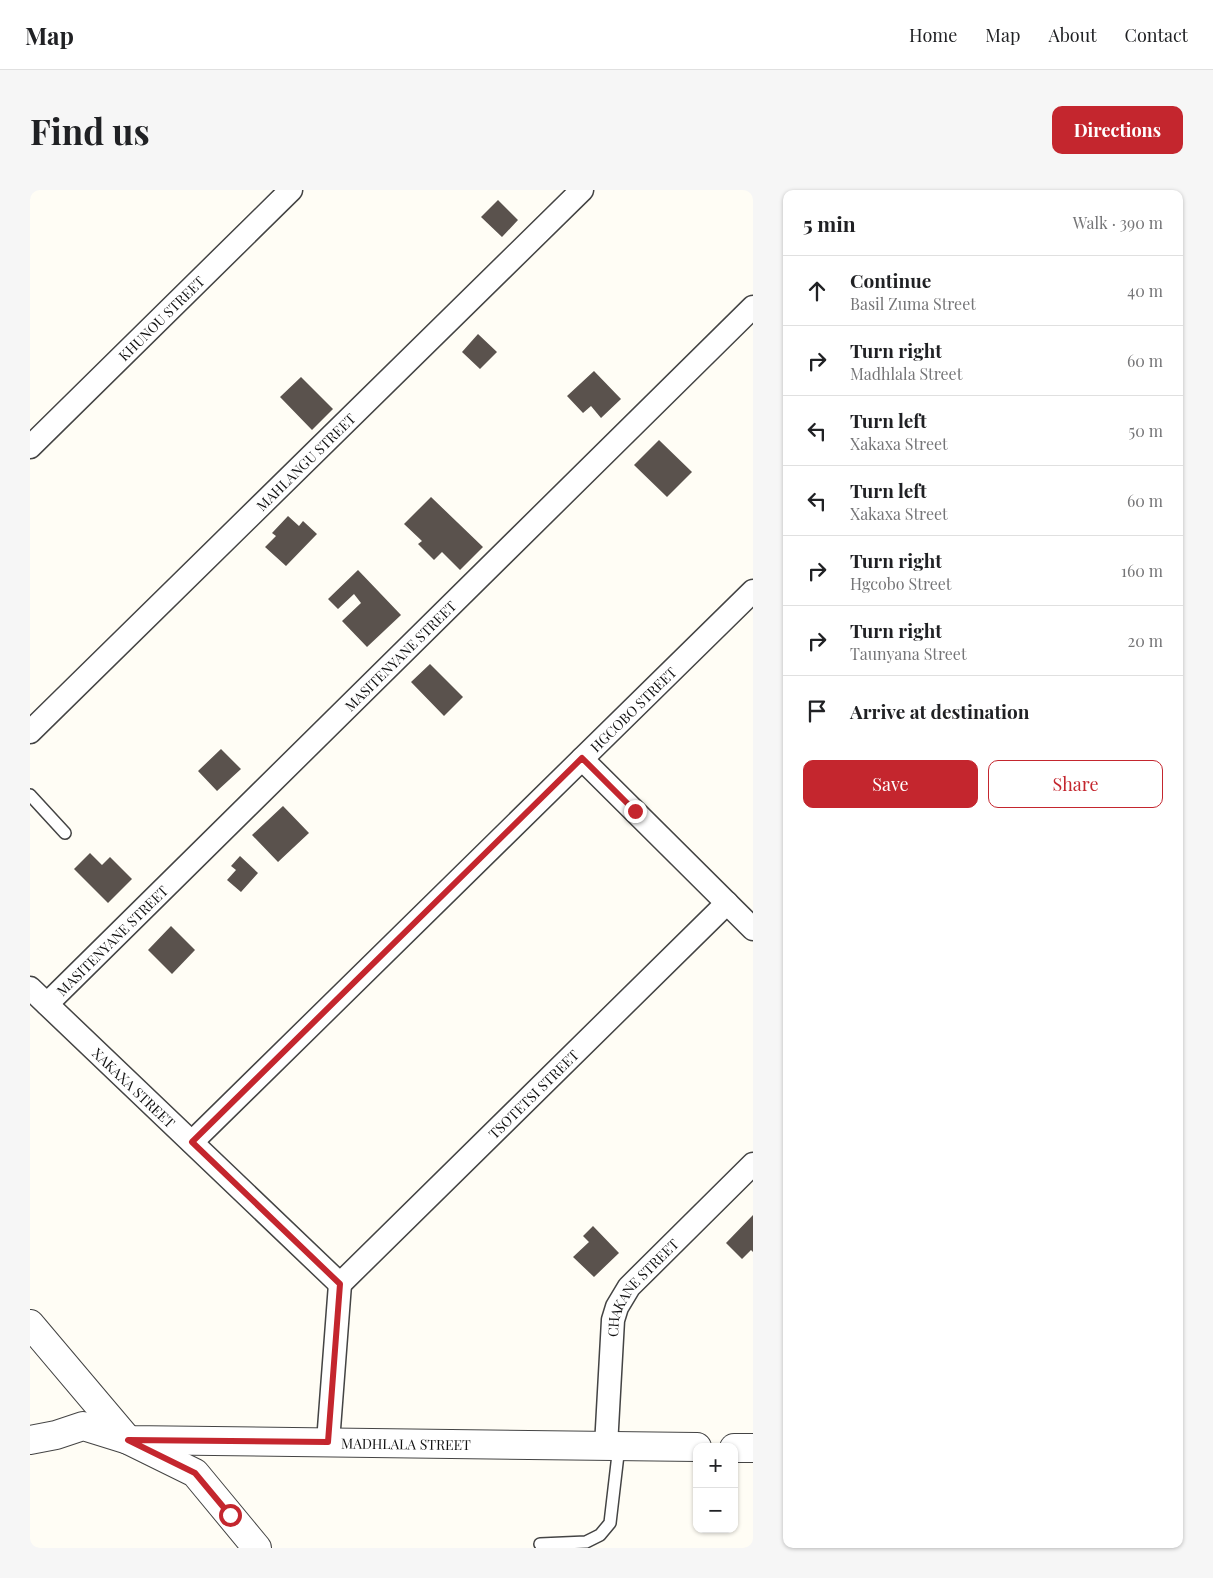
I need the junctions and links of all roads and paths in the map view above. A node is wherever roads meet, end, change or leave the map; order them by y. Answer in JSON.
{"nodes":[{"id":1,"x":291,"y":190,"type":"edge"},
{"id":2,"x":582,"y":190,"type":"edge"},
{"id":3,"x":753,"y":307,"type":"edge"},
{"id":4,"x":30,"y":447,"type":"edge"},
{"id":5,"x":753,"y":591,"type":"edge"},
{"id":6,"x":30,"y":732,"type":"edge"},
{"id":7,"x":582,"y":758,"type":"junction"},
{"id":8,"x":30,"y":795,"type":"edge"},
{"id":9,"x":65,"y":833,"type":"dead end"},
{"id":10,"x":727,"y":903,"type":"junction"},
{"id":11,"x":753,"y":929,"type":"edge"},
{"id":12,"x":30,"y":988,"type":"edge"},
{"id":13,"x":47,"y":1004,"type":"junction"},
{"id":14,"x":192,"y":1142,"type":"junction"},
{"id":15,"x":753,"y":1164,"type":"edge"},
{"id":16,"x":340,"y":1284,"type":"junction"},
{"id":17,"x":30,"y":1324,"type":"edge"},
{"id":18,"x":30,"y":1440,"type":"edge"},
{"id":19,"x":128,"y":1440,"type":"junction"},
{"id":20,"x":328,"y":1442,"type":"junction"},
{"id":21,"x":612,"y":1446,"type":"junction"},
{"id":22,"x":693,"y":1447,"type":"edge"},
{"id":23,"x":738,"y":1448,"type":"edge"},
{"id":24,"x":753,"y":1448,"type":"edge"},
{"id":25,"x":540,"y":1544,"type":"dead end"},
{"id":26,"x":257,"y":1548,"type":"edge"}],
"edges":[{"from":1,"to":4,"type":"street","name":"KHUNOU STREET"},
{"from":2,"to":6,"type":"street","name":"MAHLANGU STREET"},
{"from":3,"to":13,"type":"street","name":"MASITENYANE STREET"},
{"from":5,"to":7,"type":"street","name":"HGCOBO STREET"},
{"from":7,"to":10,"type":"street"},
{"from":7,"to":14,"type":"street","name":"HGCOBO STREET"},
{"from":8,"to":9,"type":"lane"},
{"from":10,"to":11,"type":"street"},
{"from":10,"to":16,"type":"street","name":"TSOTETSI STREET"},
{"from":12,"to":13,"type":"street","name":"XAKAXA STREET"},
{"from":13,"to":14,"type":"street","name":"XAKAXA STREET"},
{"from":14,"to":16,"type":"street","name":"XAKAXA STREET"},
{"from":15,"to":21,"type":"street","name":"CHAKANE STREET"},
{"from":16,"to":20,"type":"street"},
{"from":17,"to":19,"type":"street"},
{"from":18,"to":19,"type":"street","name":"MADHLALA STREET"},
{"from":19,"to":20,"type":"street","name":"MADHLALA STREET"},
{"from":19,"to":26,"type":"street"},
{"from":20,"to":21,"type":"street","name":"MADHLALA STREET"},
{"from":21,"to":22,"type":"street","name":"MADHLALA STREET"},
{"from":21,"to":25,"type":"lane"},
{"from":23,"to":24,"type":"street"}]}
